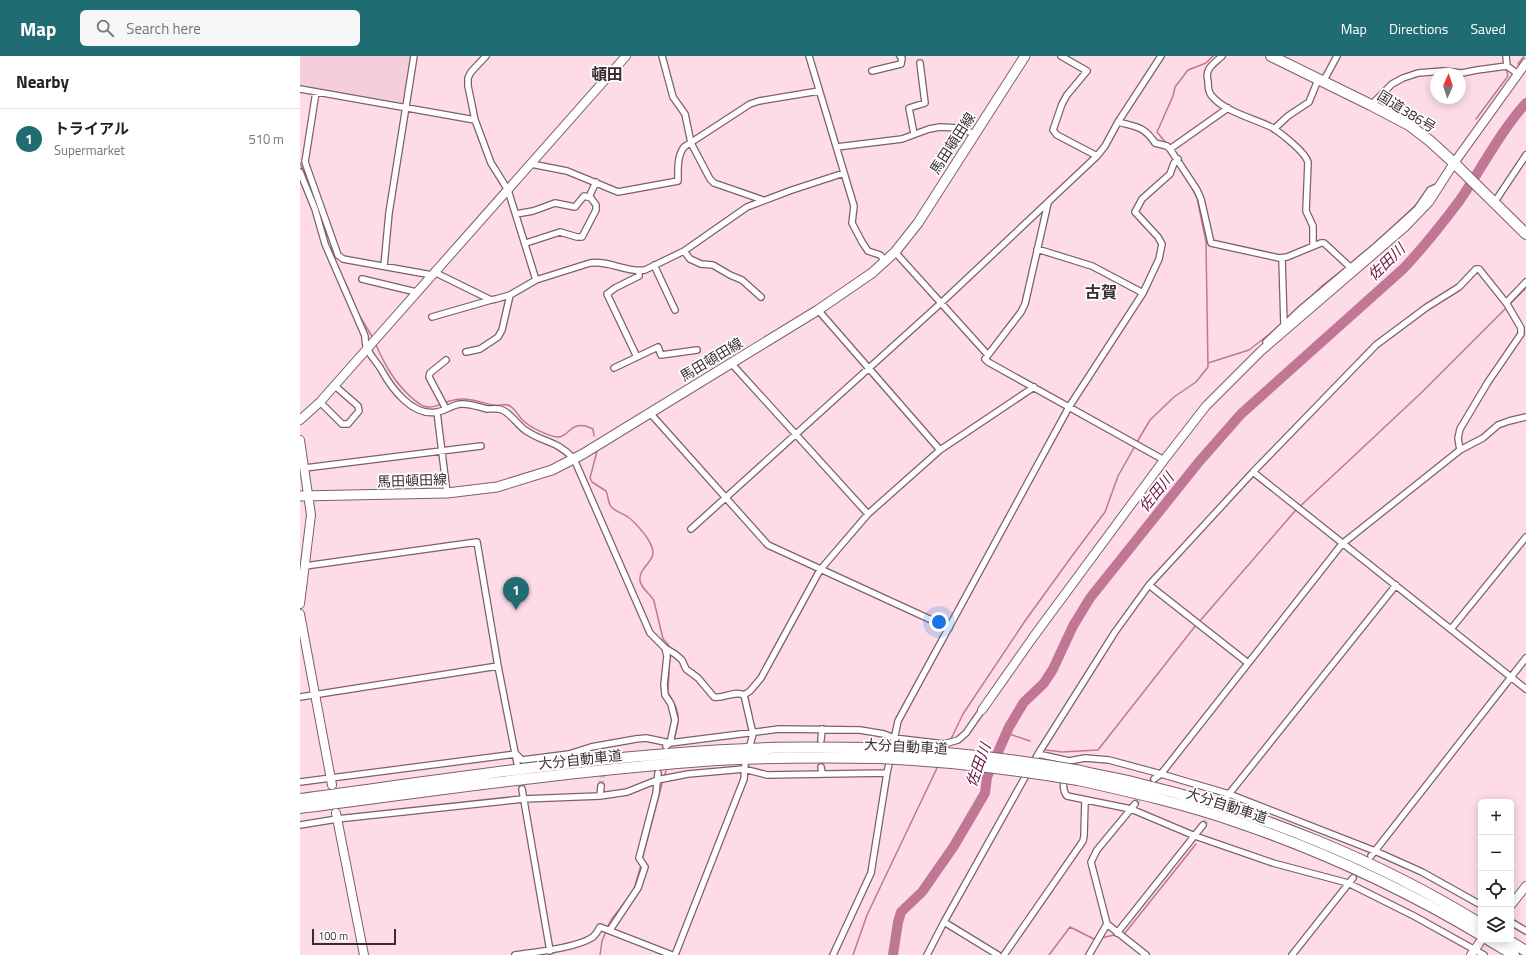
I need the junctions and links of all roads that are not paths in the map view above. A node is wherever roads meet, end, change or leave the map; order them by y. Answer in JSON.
{"nodes":[{"id":1,"x":414,"y":56,"type":"edge"},
{"id":2,"x":486,"y":56,"type":"edge"},
{"id":3,"x":626,"y":56,"type":"edge"},
{"id":4,"x":662,"y":56,"type":"edge"},
{"id":5,"x":809,"y":56,"type":"edge"},
{"id":6,"x":900,"y":56,"type":"edge"},
{"id":7,"x":1024,"y":56,"type":"edge"},
{"id":8,"x":1061,"y":56,"type":"edge"},
{"id":9,"x":1161,"y":56,"type":"edge"},
{"id":10,"x":1222,"y":56,"type":"edge"},
{"id":11,"x":1271,"y":56,"type":"edge"},
{"id":12,"x":1337,"y":56,"type":"edge"},
{"id":13,"x":1506,"y":56,"type":"edge"},
{"id":14,"x":920,"y":63,"type":"dead end"},
{"id":15,"x":1526,"y":63,"type":"edge"},
{"id":16,"x":1507,"y":66,"type":"junction"},
{"id":17,"x":872,"y":70,"type":"dead end"},
{"id":18,"x":1518,"y":74,"type":"junction"},
{"id":19,"x":1321,"y":81,"type":"junction"},
{"id":20,"x":300,"y":89,"type":"edge"},
{"id":21,"x":819,"y":91,"type":"junction"},
{"id":22,"x":316,"y":92,"type":"junction"},
{"id":23,"x":1371,"y":105,"type":"junction"},
{"id":24,"x":406,"y":108,"type":"junction"},
{"id":25,"x":1228,"y":108,"type":"junction"},
{"id":26,"x":475,"y":120,"type":"junction"},
{"id":27,"x":1118,"y":122,"type":"junction"},
{"id":28,"x":1274,"y":129,"type":"junction"},
{"id":29,"x":914,"y":134,"type":"junction"},
{"id":30,"x":974,"y":134,"type":"junction"},
{"id":31,"x":691,"y":143,"type":"junction"},
{"id":32,"x":837,"y":147,"type":"junction"},
{"id":33,"x":1170,"y":149,"type":"junction"},
{"id":34,"x":1526,"y":155,"type":"edge"},
{"id":35,"x":1097,"y":156,"type":"junction"},
{"id":36,"x":1178,"y":159,"type":"junction"},
{"id":37,"x":530,"y":164,"type":"junction"},
{"id":38,"x":1455,"y":164,"type":"junction"},
{"id":39,"x":300,"y":172,"type":"edge"},
{"id":40,"x":844,"y":173,"type":"junction"},
{"id":41,"x":596,"y":182,"type":"junction"},
{"id":42,"x":1439,"y":186,"type":"junction"},
{"id":43,"x":508,"y":190,"type":"junction"},
{"id":44,"x":589,"y":197,"type":"junction"},
{"id":45,"x":763,"y":200,"type":"junction"},
{"id":46,"x":1048,"y":203,"type":"junction"},
{"id":47,"x":1494,"y":203,"type":"junction"},
{"id":48,"x":516,"y":214,"type":"junction"},
{"id":49,"x":1526,"y":234,"type":"edge"},
{"id":50,"x":526,"y":243,"type":"junction"},
{"id":51,"x":1313,"y":246,"type":"junction"},
{"id":52,"x":1037,"y":249,"type":"junction"},
{"id":53,"x":684,"y":251,"type":"junction"},
{"id":54,"x":895,"y":252,"type":"junction"},
{"id":55,"x":1282,"y":258,"type":"junction"},
{"id":56,"x":886,"y":262,"type":"junction"},
{"id":57,"x":654,"y":265,"type":"junction"},
{"id":58,"x":384,"y":266,"type":"junction"},
{"id":59,"x":1349,"y":266,"type":"junction"},
{"id":60,"x":639,"y":271,"type":"junction"},
{"id":61,"x":433,"y":273,"type":"junction"},
{"id":62,"x":362,"y":279,"type":"dead end"},
{"id":63,"x":536,"y":280,"type":"junction"},
{"id":64,"x":1526,"y":282,"type":"edge"},
{"id":65,"x":416,"y":292,"type":"junction"},
{"id":66,"x":1143,"y":293,"type":"junction"},
{"id":67,"x":510,"y":295,"type":"junction"},
{"id":68,"x":761,"y":297,"type":"dead end"},
{"id":69,"x":491,"y":300,"type":"junction"},
{"id":70,"x":941,"y":303,"type":"junction"},
{"id":71,"x":1507,"y":303,"type":"junction"},
{"id":72,"x":675,"y":310,"type":"dead end"},
{"id":73,"x":818,"y":310,"type":"junction"},
{"id":74,"x":432,"y":317,"type":"dead end"},
{"id":75,"x":1284,"y":324,"type":"junction"},
{"id":76,"x":368,"y":346,"type":"junction"},
{"id":77,"x":697,"y":350,"type":"dead end"},
{"id":78,"x":466,"y":352,"type":"dead end"},
{"id":79,"x":988,"y":355,"type":"junction"},
{"id":80,"x":1257,"y":355,"type":"junction"},
{"id":81,"x":637,"y":357,"type":"junction"},
{"id":82,"x":446,"y":360,"type":"dead end"},
{"id":83,"x":731,"y":363,"type":"junction"},
{"id":84,"x":614,"y":368,"type":"dead end"},
{"id":85,"x":868,"y":369,"type":"junction"},
{"id":86,"x":334,"y":385,"type":"junction"},
{"id":87,"x":1034,"y":387,"type":"junction"},
{"id":88,"x":320,"y":402,"type":"junction"},
{"id":89,"x":444,"y":406,"type":"junction"},
{"id":90,"x":1069,"y":407,"type":"junction"},
{"id":91,"x":437,"y":412,"type":"junction"},
{"id":92,"x":650,"y":413,"type":"junction"},
{"id":93,"x":1526,"y":417,"type":"edge"},
{"id":94,"x":300,"y":420,"type":"edge"},
{"id":95,"x":796,"y":434,"type":"junction"},
{"id":96,"x":300,"y":440,"type":"edge"},
{"id":97,"x":481,"y":446,"type":"dead end"},
{"id":98,"x":940,"y":450,"type":"junction"},
{"id":99,"x":1460,"y":450,"type":"junction"},
{"id":100,"x":442,"y":452,"type":"junction"},
{"id":101,"x":574,"y":459,"type":"junction"},
{"id":102,"x":1164,"y":460,"type":"junction"},
{"id":103,"x":305,"y":468,"type":"junction"},
{"id":104,"x":1253,"y":472,"type":"junction"},
{"id":105,"x":447,"y":493,"type":"junction"},
{"id":106,"x":305,"y":496,"type":"edge"},
{"id":107,"x":726,"y":498,"type":"junction"},
{"id":108,"x":868,"y":514,"type":"junction"},
{"id":109,"x":691,"y":529,"type":"dead end"},
{"id":110,"x":1526,"y":537,"type":"edge"},
{"id":111,"x":1342,"y":544,"type":"junction"},
{"id":112,"x":305,"y":566,"type":"junction"},
{"id":113,"x":820,"y":570,"type":"junction"},
{"id":114,"x":1149,"y":585,"type":"junction"},
{"id":115,"x":1396,"y":585,"type":"junction"},
{"id":116,"x":300,"y":604,"type":"edge"},
{"id":117,"x":300,"y":614,"type":"edge"},
{"id":118,"x":300,"y":623,"type":"edge"},
{"id":119,"x":949,"y":628,"type":"junction"},
{"id":120,"x":1451,"y":629,"type":"junction"},
{"id":121,"x":667,"y":649,"type":"junction"},
{"id":122,"x":1526,"y":658,"type":"edge"},
{"id":123,"x":1248,"y":663,"type":"junction"},
{"id":124,"x":498,"y":666,"type":"junction"},
{"id":125,"x":1511,"y":677,"type":"junction"},
{"id":126,"x":1526,"y":689,"type":"edge"},
{"id":127,"x":315,"y":694,"type":"junction"},
{"id":128,"x":744,"y":695,"type":"junction"},
{"id":129,"x":300,"y":697,"type":"edge"},
{"id":130,"x":982,"y":710,"type":"joint"},
{"id":131,"x":822,"y":729,"type":"junction"},
{"id":132,"x":753,"y":734,"type":"junction"},
{"id":133,"x":894,"y":738,"type":"junction"},
{"id":134,"x":821,"y":740,"type":"dead end"},
{"id":135,"x":671,"y":743,"type":"junction"},
{"id":136,"x":750,"y":745,"type":"dead end"},
{"id":137,"x":880,"y":753,"type":"junction"},
{"id":138,"x":516,"y":754,"type":"junction"},
{"id":139,"x":1038,"y":754,"type":"junction"},
{"id":140,"x":1069,"y":761,"type":"junction"},
{"id":141,"x":517,"y":763,"type":"dead end"},
{"id":142,"x":745,"y":767,"type":"junction"},
{"id":143,"x":821,"y":767,"type":"dead end"},
{"id":144,"x":658,"y":773,"type":"dead end"},
{"id":145,"x":887,"y":773,"type":"junction"},
{"id":146,"x":822,"y":774,"type":"junction"},
{"id":147,"x":1161,"y":774,"type":"junction"},
{"id":148,"x":1080,"y":776,"type":"junction"},
{"id":149,"x":662,"y":779,"type":"junction"},
{"id":150,"x":1154,"y":779,"type":"tunnel mouth"},
{"id":151,"x":331,"y":781,"type":"junction"},
{"id":152,"x":300,"y":782,"type":"edge"},
{"id":153,"x":601,"y":786,"type":"tunnel mouth"},
{"id":154,"x":522,"y":789,"type":"dead end"},
{"id":155,"x":1229,"y":794,"type":"junction"},
{"id":156,"x":600,"y":796,"type":"junction"},
{"id":157,"x":523,"y":798,"type":"junction"},
{"id":158,"x":300,"y":799,"type":"edge"},
{"id":159,"x":1225,"y":799,"type":"dead end"},
{"id":160,"x":1085,"y":800,"type":"junction"},
{"id":161,"x":1136,"y":804,"type":"tunnel mouth"},
{"id":162,"x":300,"y":808,"type":"edge"},
{"id":163,"x":1131,"y":809,"type":"junction"},
{"id":164,"x":337,"y":816,"type":"junction"},
{"id":165,"x":300,"y":825,"type":"edge"},
{"id":166,"x":1203,"y":825,"type":"tunnel mouth"},
{"id":167,"x":1195,"y":836,"type":"junction"},
{"id":168,"x":1375,"y":851,"type":"junction"},
{"id":169,"x":1371,"y":856,"type":"dead end"},
{"id":170,"x":1351,"y":881,"type":"junction"},
{"id":171,"x":1526,"y":886,"type":"edge"},
{"id":172,"x":1514,"y":901,"type":"edge"},
{"id":173,"x":1478,"y":903,"type":"edge"},
{"id":174,"x":944,"y":922,"type":"junction"},
{"id":175,"x":1478,"y":922,"type":"edge"},
{"id":176,"x":1107,"y":924,"type":"junction"},
{"id":177,"x":1514,"y":924,"type":"edge"},
{"id":178,"x":607,"y":929,"type":"junction"},
{"id":179,"x":1526,"y":931,"type":"edge"},
{"id":180,"x":1117,"y":933,"type":"junction"},
{"id":181,"x":1513,"y":943,"type":"edge"},
{"id":182,"x":1479,"y":944,"type":"edge"},
{"id":183,"x":550,"y":951,"type":"junction"},
{"id":184,"x":1526,"y":951,"type":"edge"},
{"id":185,"x":364,"y":955,"type":"edge"},
{"id":186,"x":515,"y":955,"type":"edge"},
{"id":187,"x":674,"y":955,"type":"edge"},
{"id":188,"x":833,"y":955,"type":"edge"},
{"id":189,"x":927,"y":955,"type":"edge"},
{"id":190,"x":998,"y":955,"type":"edge"},
{"id":191,"x":1004,"y":955,"type":"edge"},
{"id":192,"x":1089,"y":955,"type":"edge"},
{"id":193,"x":1146,"y":955,"type":"edge"},
{"id":194,"x":1292,"y":955,"type":"edge"},
{"id":195,"x":1484,"y":955,"type":"edge"},
{"id":196,"x":1514,"y":955,"type":"edge"}],
"edges":[{"from":1,"to":24,"type":"street"},
{"from":2,"to":26,"type":"street"},
{"from":3,"to":37,"type":"street"},
{"from":4,"to":31,"type":"street"},
{"from":5,"to":21,"type":"street"},
{"from":6,"to":17,"type":"street"},
{"from":7,"to":30,"type":"main road","name":"馬田頓田線"},
{"from":8,"to":35,"type":"street"},
{"from":9,"to":27,"type":"street"},
{"from":10,"to":25,"type":"street"},
{"from":11,"to":19,"type":"highway","name":"国道386号"},
{"from":12,"to":19,"type":"street"},
{"from":13,"to":16,"type":"street"},
{"from":14,"to":29,"type":"street"},
{"from":15,"to":18,"type":"street"},
{"from":16,"to":18,"type":"street"},
{"from":16,"to":23,"type":"street"},
{"from":18,"to":38,"type":"street"},
{"from":19,"to":23,"type":"highway","name":"国道386号"},
{"from":19,"to":28,"type":"street"},
{"from":20,"to":22,"type":"street"},
{"from":21,"to":31,"type":"street"},
{"from":21,"to":32,"type":"street"},
{"from":22,"to":24,"type":"street"},
{"from":22,"to":58,"type":"street"},
{"from":23,"to":38,"type":"highway","name":"国道386号"},
{"from":24,"to":26,"type":"street"},
{"from":24,"to":58,"type":"street"},
{"from":25,"to":28,"type":"street"},
{"from":25,"to":33,"type":"street"},
{"from":26,"to":43,"type":"street"},
{"from":27,"to":33,"type":"street"},
{"from":27,"to":35,"type":"street"},
{"from":28,"to":51,"type":"street"},
{"from":29,"to":30,"type":"street"},
{"from":29,"to":32,"type":"street"},
{"from":30,"to":54,"type":"main road","name":"馬田頓田線"},
{"from":31,"to":41,"type":"street"},
{"from":31,"to":45,"type":"street"},
{"from":32,"to":40,"type":"street"},
{"from":33,"to":36,"type":"street"},
{"from":34,"to":47,"type":"street"},
{"from":35,"to":46,"type":"street"},
{"from":36,"to":55,"type":"street"},
{"from":36,"to":66,"type":"street"},
{"from":37,"to":41,"type":"street"},
{"from":37,"to":43,"type":"street"},
{"from":38,"to":42,"type":"street"},
{"from":38,"to":47,"type":"highway","name":"国道386号"},
{"from":39,"to":76,"type":"street"},
{"from":40,"to":45,"type":"street"},
{"from":40,"to":56,"type":"street"},
{"from":41,"to":44,"type":"street"},
{"from":42,"to":59,"type":"street"},
{"from":42,"to":80,"type":"street"},
{"from":43,"to":48,"type":"street"},
{"from":43,"to":61,"type":"street"},
{"from":44,"to":48,"type":"street"},
{"from":44,"to":50,"type":"street"},
{"from":45,"to":53,"type":"street"},
{"from":46,"to":52,"type":"street"},
{"from":46,"to":70,"type":"street"},
{"from":47,"to":49,"type":"highway","name":"国道386号"},
{"from":48,"to":50,"type":"street"},
{"from":50,"to":63,"type":"street"},
{"from":51,"to":55,"type":"street"},
{"from":51,"to":59,"type":"street"},
{"from":52,"to":66,"type":"street"},
{"from":52,"to":79,"type":"street"},
{"from":53,"to":57,"type":"street"},
{"from":53,"to":68,"type":"street"},
{"from":54,"to":56,"type":"main road","name":"馬田頓田線"},
{"from":54,"to":70,"type":"street"},
{"from":55,"to":75,"type":"street"},
{"from":56,"to":73,"type":"main road","name":"馬田頓田線"},
{"from":57,"to":60,"type":"street"},
{"from":57,"to":72,"type":"street"},
{"from":58,"to":61,"type":"street"},
{"from":59,"to":75,"type":"street"},
{"from":60,"to":63,"type":"street"},
{"from":60,"to":81,"type":"street"},
{"from":61,"to":65,"type":"street"},
{"from":61,"to":69,"type":"street"},
{"from":62,"to":65,"type":"street"},
{"from":63,"to":67,"type":"street"},
{"from":64,"to":71,"type":"street"},
{"from":65,"to":76,"type":"street"},
{"from":66,"to":90,"type":"street"},
{"from":67,"to":69,"type":"street"},
{"from":67,"to":78,"type":"street"},
{"from":69,"to":74,"type":"street"},
{"from":70,"to":79,"type":"street"},
{"from":70,"to":85,"type":"street"},
{"from":71,"to":99,"type":"street"},
{"from":71,"to":104,"type":"street"},
{"from":73,"to":83,"type":"main road","name":"馬田頓田線"},
{"from":73,"to":85,"type":"street"},
{"from":75,"to":80,"type":"street"},
{"from":76,"to":86,"type":"street"},
{"from":76,"to":91,"type":"street"},
{"from":77,"to":81,"type":"street"},
{"from":79,"to":87,"type":"street"},
{"from":80,"to":102,"type":"street"},
{"from":81,"to":84,"type":"street"},
{"from":82,"to":89,"type":"street"},
{"from":83,"to":92,"type":"main road","name":"馬田頓田線"},
{"from":83,"to":95,"type":"street"},
{"from":85,"to":95,"type":"street"},
{"from":85,"to":98,"type":"street"},
{"from":86,"to":88,"type":"street"},
{"from":86,"to":88,"type":"street"},
{"from":87,"to":90,"type":"street"},
{"from":87,"to":98,"type":"street"},
{"from":88,"to":94,"type":"street"},
{"from":89,"to":91,"type":"street"},
{"from":89,"to":101,"type":"street"},
{"from":90,"to":102,"type":"street"},
{"from":90,"to":119,"type":"street"},
{"from":91,"to":100,"type":"street"},
{"from":92,"to":101,"type":"main road","name":"馬田頓田線"},
{"from":92,"to":107,"type":"street"},
{"from":93,"to":99,"type":"street"},
{"from":95,"to":107,"type":"street"},
{"from":95,"to":108,"type":"street"},
{"from":96,"to":103,"type":"street"},
{"from":97,"to":100,"type":"street"},
{"from":98,"to":108,"type":"street"},
{"from":99,"to":111,"type":"street"},
{"from":100,"to":103,"type":"street"},
{"from":100,"to":105,"type":"street"},
{"from":101,"to":105,"type":"main road","name":"馬田頓田線"},
{"from":101,"to":121,"type":"street"},
{"from":102,"to":130,"type":"street"},
{"from":103,"to":106,"type":"street"},
{"from":104,"to":111,"type":"street"},
{"from":104,"to":114,"type":"street"},
{"from":105,"to":106,"type":"main road","name":"馬田頓田線"},
{"from":106,"to":112,"type":"street"},
{"from":107,"to":109,"type":"street"},
{"from":107,"to":113,"type":"street"},
{"from":108,"to":113,"type":"street"},
{"from":110,"to":120,"type":"street"},
{"from":111,"to":115,"type":"street"},
{"from":111,"to":123,"type":"street"},
{"from":112,"to":116,"type":"street"},
{"from":112,"to":124,"type":"street"},
{"from":113,"to":119,"type":"street"},
{"from":113,"to":128,"type":"street"},
{"from":114,"to":123,"type":"street"},
{"from":114,"to":139,"type":"street"},
{"from":115,"to":120,"type":"street"},
{"from":115,"to":155,"type":"street"},
{"from":117,"to":118,"type":"street"},
{"from":118,"to":127,"type":"street"},
{"from":119,"to":133,"type":"street"},
{"from":120,"to":125,"type":"street"},
{"from":121,"to":128,"type":"street"},
{"from":121,"to":135,"type":"street"},
{"from":122,"to":125,"type":"street"},
{"from":123,"to":147,"type":"street"},
{"from":124,"to":127,"type":"street"},
{"from":124,"to":138,"type":"street"},
{"from":125,"to":126,"type":"street"},
{"from":125,"to":168,"type":"street"},
{"from":127,"to":129,"type":"street"},
{"from":127,"to":151,"type":"street"},
{"from":128,"to":132,"type":"street"},
{"from":130,"to":133,"type":"street"},
{"from":131,"to":132,"type":"street"},
{"from":131,"to":133,"type":"street"},
{"from":131,"to":134,"type":"street"},
{"from":132,"to":135,"type":"street"},
{"from":132,"to":136,"type":"street"},
{"from":133,"to":145,"type":"street"},
{"from":135,"to":138,"type":"street"},
{"from":137,"to":148,"type":"highway","name":"大分自動車道","bridge":true},
{"from":137,"to":158,"type":"highway","name":"大分自動車道"},
{"from":137,"to":162,"type":"highway","name":"大分自動車道"},
{"from":138,"to":141,"type":"street"},
{"from":138,"to":151,"type":"street"},
{"from":139,"to":140,"type":"street"},
{"from":139,"to":174,"type":"street"},
{"from":140,"to":147,"type":"street"},
{"from":140,"to":160,"type":"street"},
{"from":142,"to":146,"type":"street"},
{"from":142,"to":149,"type":"street"},
{"from":142,"to":187,"type":"street"},
{"from":143,"to":146,"type":"street"},
{"from":144,"to":149,"type":"street"},
{"from":145,"to":146,"type":"street"},
{"from":145,"to":188,"type":"street"},
{"from":147,"to":150,"type":"street"},
{"from":147,"to":155,"type":"street"},
{"from":148,"to":175,"type":"highway","name":"大分自動車道"},
{"from":148,"to":182,"type":"highway","name":"大分自動車道"},
{"from":149,"to":156,"type":"street"},
{"from":149,"to":178,"type":"street"},
{"from":151,"to":152,"type":"street"},
{"from":153,"to":156,"type":"street"},
{"from":154,"to":157,"type":"street"},
{"from":155,"to":159,"type":"street"},
{"from":155,"to":168,"type":"street"},
{"from":156,"to":157,"type":"street"},
{"from":157,"to":164,"type":"street"},
{"from":157,"to":183,"type":"street"},
{"from":160,"to":163,"type":"street"},
{"from":160,"to":191,"type":"street"},
{"from":161,"to":163,"type":"street"},
{"from":163,"to":167,"type":"street"},
{"from":163,"to":176,"type":"street"},
{"from":164,"to":165,"type":"street"},
{"from":164,"to":185,"type":"street"},
{"from":166,"to":167,"type":"street"},
{"from":167,"to":170,"type":"street"},
{"from":167,"to":180,"type":"street"},
{"from":168,"to":169,"type":"street"},
{"from":168,"to":173,"type":"street"},
{"from":170,"to":182,"type":"street"},
{"from":170,"to":194,"type":"street"},
{"from":171,"to":172,"type":"street"},
{"from":174,"to":189,"type":"street"},
{"from":174,"to":190,"type":"street"},
{"from":176,"to":180,"type":"street"},
{"from":176,"to":192,"type":"street"},
{"from":177,"to":179,"type":"street"},
{"from":178,"to":183,"type":"street"},
{"from":178,"to":187,"type":"street"},
{"from":180,"to":193,"type":"street"},
{"from":181,"to":184,"type":"highway"},
{"from":182,"to":195,"type":"street"},
{"from":182,"to":196,"type":"highway","name":"大分自動車道"},
{"from":183,"to":186,"type":"street"}]}
